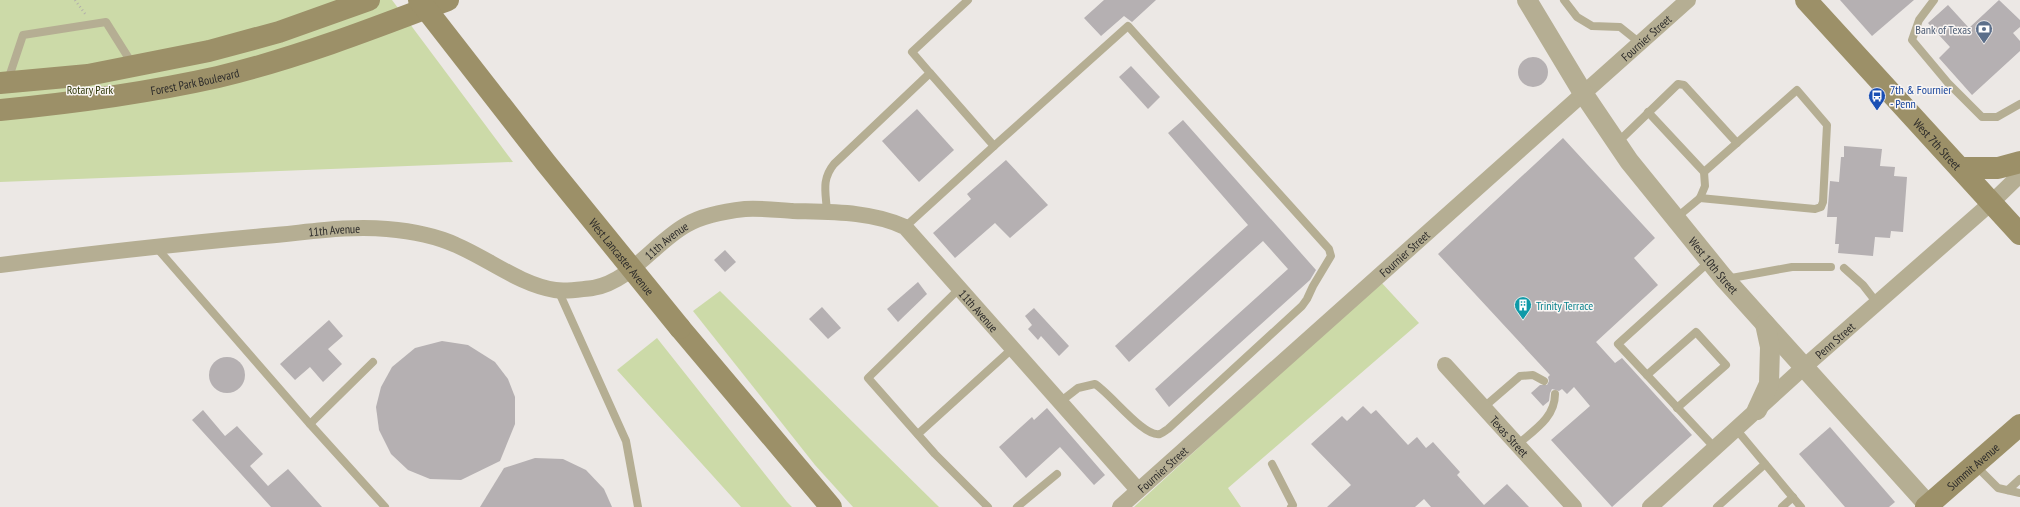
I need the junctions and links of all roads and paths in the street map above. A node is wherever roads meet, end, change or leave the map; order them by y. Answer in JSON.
{"nodes":[{"id":1,"x":75,"y":0,"type":"edge"},
{"id":2,"x":369,"y":0,"type":"edge"},
{"id":3,"x":419,"y":0,"type":"edge"},
{"id":4,"x":448,"y":0,"type":"edge"},
{"id":5,"x":968,"y":0,"type":"edge"},
{"id":6,"x":1527,"y":0,"type":"edge"},
{"id":7,"x":1564,"y":0,"type":"edge"},
{"id":8,"x":1688,"y":0,"type":"edge"},
{"id":9,"x":1806,"y":0,"type":"edge"},
{"id":10,"x":1934,"y":0,"type":"edge"},
{"id":11,"x":94,"y":24,"type":"junction"},
{"id":12,"x":1640,"y":43,"type":"junction"},
{"id":13,"x":133,"y":66,"type":"junction"},
{"id":14,"x":930,"y":73,"type":"junction"},
{"id":15,"x":4,"y":83,"type":"edge"},
{"id":16,"x":1583,"y":92,"type":"junction"},
{"id":17,"x":2020,"y":104,"type":"edge"},
{"id":18,"x":0,"y":110,"type":"edge"},
{"id":19,"x":1648,"y":112,"type":"junction"},
{"id":20,"x":1737,"y":143,"type":"junction"},
{"id":21,"x":1616,"y":144,"type":"junction"},
{"id":22,"x":994,"y":146,"type":"junction"},
{"id":23,"x":2020,"y":162,"type":"edge"},
{"id":24,"x":1960,"y":168,"type":"junction"},
{"id":25,"x":1704,"y":172,"type":"junction"},
{"id":26,"x":2020,"y":175,"type":"edge"},
{"id":27,"x":1700,"y":198,"type":"junction"},
{"id":28,"x":1991,"y":203,"type":"junction"},
{"id":29,"x":827,"y":212,"type":"junction"},
{"id":30,"x":1675,"y":219,"type":"junction"},
{"id":31,"x":905,"y":227,"type":"junction"},
{"id":32,"x":2020,"y":234,"type":"edge"},
{"id":33,"x":156,"y":246,"type":"junction"},
{"id":34,"x":1710,"y":261,"type":"junction"},
{"id":35,"x":0,"y":264,"type":"edge"},
{"id":36,"x":1831,"y":267,"type":"dead end"},
{"id":37,"x":1844,"y":268,"type":"dead end"},
{"id":38,"x":1725,"y":279,"type":"junction"},
{"id":39,"x":960,"y":288,"type":"junction"},
{"id":40,"x":558,"y":290,"type":"junction"},
{"id":41,"x":1877,"y":304,"type":"junction"},
{"id":42,"x":1765,"y":322,"type":"junction"},
{"id":43,"x":1013,"y":348,"type":"junction"},
{"id":44,"x":373,"y":362,"type":"dead end"},
{"id":45,"x":1445,"y":365,"type":"dead end"},
{"id":46,"x":1804,"y":367,"type":"junction"},
{"id":47,"x":1647,"y":375,"type":"junction"},
{"id":48,"x":1544,"y":381,"type":"dead end"},
{"id":49,"x":1555,"y":394,"type":"dead end"},
{"id":50,"x":1060,"y":402,"type":"junction"},
{"id":51,"x":1484,"y":407,"type":"junction"},
{"id":52,"x":1678,"y":408,"type":"junction"},
{"id":53,"x":1756,"y":410,"type":"junction"},
{"id":54,"x":310,"y":424,"type":"junction"},
{"id":55,"x":2020,"y":425,"type":"edge"},
{"id":56,"x":1736,"y":429,"type":"junction"},
{"id":57,"x":918,"y":434,"type":"junction"},
{"id":58,"x":1517,"y":445,"type":"junction"},
{"id":59,"x":1715,"y":448,"type":"junction"},
{"id":60,"x":1272,"y":464,"type":"dead end"},
{"id":61,"x":1765,"y":464,"type":"junction"},
{"id":62,"x":1974,"y":465,"type":"junction"},
{"id":63,"x":1057,"y":474,"type":"dead end"},
{"id":64,"x":2020,"y":479,"type":"edge"},
{"id":65,"x":1138,"y":490,"type":"junction"},
{"id":66,"x":2008,"y":490,"type":"junction"},
{"id":67,"x":2020,"y":493,"type":"edge"},
{"id":68,"x":1793,"y":498,"type":"junction"},
{"id":69,"x":1928,"y":506,"type":"edge"},
{"id":70,"x":385,"y":507,"type":"edge"},
{"id":71,"x":638,"y":507,"type":"edge"},
{"id":72,"x":832,"y":507,"type":"edge"},
{"id":73,"x":988,"y":507,"type":"edge"},
{"id":74,"x":1017,"y":507,"type":"edge"},
{"id":75,"x":1120,"y":507,"type":"edge"},
{"id":76,"x":1291,"y":507,"type":"edge"},
{"id":77,"x":1574,"y":507,"type":"edge"},
{"id":78,"x":1650,"y":507,"type":"edge"},
{"id":79,"x":1717,"y":507,"type":"edge"},
{"id":80,"x":1782,"y":507,"type":"edge"},
{"id":81,"x":1801,"y":507,"type":"edge"}],
"edges":[{"from":1,"to":11,"type":"path"},
{"from":2,"to":13,"type":"main road"},
{"from":3,"to":72,"type":"main road","name":"West Lancaster Avenue","bridge":true},
{"from":4,"to":18,"type":"main road","name":"Forest Park Boulevard"},
{"from":5,"to":14,"type":"lane"},
{"from":6,"to":16,"type":"street","name":"West 10th Street"},
{"from":7,"to":12,"type":"lane"},
{"from":8,"to":12,"type":"street","name":"Fournier Street"},
{"from":9,"to":24,"type":"main road","name":"West 7th Street"},
{"from":10,"to":17,"type":"lane"},
{"from":11,"to":13,"type":"lane"},
{"from":11,"to":15,"type":"lane"},
{"from":12,"to":16,"type":"street","name":"Fournier Street"},
{"from":13,"to":15,"type":"main road"},
{"from":14,"to":22,"type":"lane"},
{"from":14,"to":29,"type":"lane"},
{"from":16,"to":21,"type":"street","name":"West 10th Street"},
{"from":16,"to":65,"type":"street","name":"Fournier Street"},
{"from":19,"to":20,"type":"lane"},
{"from":19,"to":21,"type":"lane"},
{"from":19,"to":25,"type":"lane"},
{"from":20,"to":25,"type":"lane"},
{"from":20,"to":27,"type":"lane"},
{"from":21,"to":30,"type":"street","name":"West 10th Street"},
{"from":22,"to":31,"type":"lane"},
{"from":22,"to":50,"type":"lane"},
{"from":23,"to":24,"type":"main road"},
{"from":24,"to":28,"type":"main road","name":"West 7th Street"},
{"from":25,"to":27,"type":"lane"},
{"from":26,"to":28,"type":"street","name":"Penn Street"},
{"from":27,"to":30,"type":"lane"},
{"from":28,"to":32,"type":"main road","name":"West 7th Street"},
{"from":28,"to":41,"type":"street","name":"Penn Street"},
{"from":29,"to":31,"type":"street","name":"11th Avenue"},
{"from":29,"to":40,"type":"street","name":"11th Avenue"},
{"from":30,"to":34,"type":"street","name":"West 10th Street"},
{"from":31,"to":39,"type":"street","name":"11th Avenue"},
{"from":33,"to":35,"type":"street","name":"11th Avenue"},
{"from":33,"to":40,"type":"street","name":"11th Avenue"},
{"from":33,"to":54,"type":"lane"},
{"from":34,"to":38,"type":"street","name":"West 10th Street"},
{"from":34,"to":47,"type":"lane"},
{"from":36,"to":38,"type":"lane"},
{"from":37,"to":41,"type":"lane"},
{"from":38,"to":42,"type":"street","name":"West 10th Street"},
{"from":39,"to":43,"type":"street","name":"11th Avenue"},
{"from":39,"to":57,"type":"lane"},
{"from":40,"to":71,"type":"lane"},
{"from":41,"to":46,"type":"street","name":"Penn Street"},
{"from":42,"to":46,"type":"street","name":"West 10th Street"},
{"from":42,"to":53,"type":"street"},
{"from":43,"to":50,"type":"street","name":"11th Avenue"},
{"from":43,"to":57,"type":"lane"},
{"from":44,"to":54,"type":"lane"},
{"from":45,"to":51,"type":"street","name":"Texas Street"},
{"from":46,"to":53,"type":"street","name":"Penn Street"},
{"from":46,"to":69,"type":"street","name":"West 10th Street"},
{"from":47,"to":52,"type":"lane"},
{"from":47,"to":52,"type":"lane"},
{"from":48,"to":51,"type":"lane"},
{"from":49,"to":58,"type":"lane"},
{"from":50,"to":65,"type":"street","name":"11th Avenue"},
{"from":51,"to":58,"type":"street","name":"Texas Street"},
{"from":52,"to":59,"type":"lane"},
{"from":53,"to":56,"type":"street","name":"Penn Street"},
{"from":54,"to":70,"type":"lane"},
{"from":55,"to":62,"type":"main road","name":"Summit Avenue"},
{"from":56,"to":59,"type":"street","name":"Penn Street"},
{"from":56,"to":61,"type":"lane"},
{"from":57,"to":73,"type":"lane"},
{"from":58,"to":77,"type":"street","name":"Texas Street"},
{"from":59,"to":78,"type":"street","name":"Penn Street"},
{"from":60,"to":76,"type":"lane"},
{"from":61,"to":68,"type":"lane"},
{"from":61,"to":79,"type":"lane"},
{"from":62,"to":66,"type":"lane"},
{"from":62,"to":69,"type":"main road","name":"Summit Avenue"},
{"from":63,"to":74,"type":"lane"},
{"from":64,"to":66,"type":"lane"},
{"from":65,"to":75,"type":"street","name":"Fournier Street"},
{"from":66,"to":67,"type":"lane"},
{"from":68,"to":80,"type":"lane"},
{"from":68,"to":81,"type":"lane"}]}
